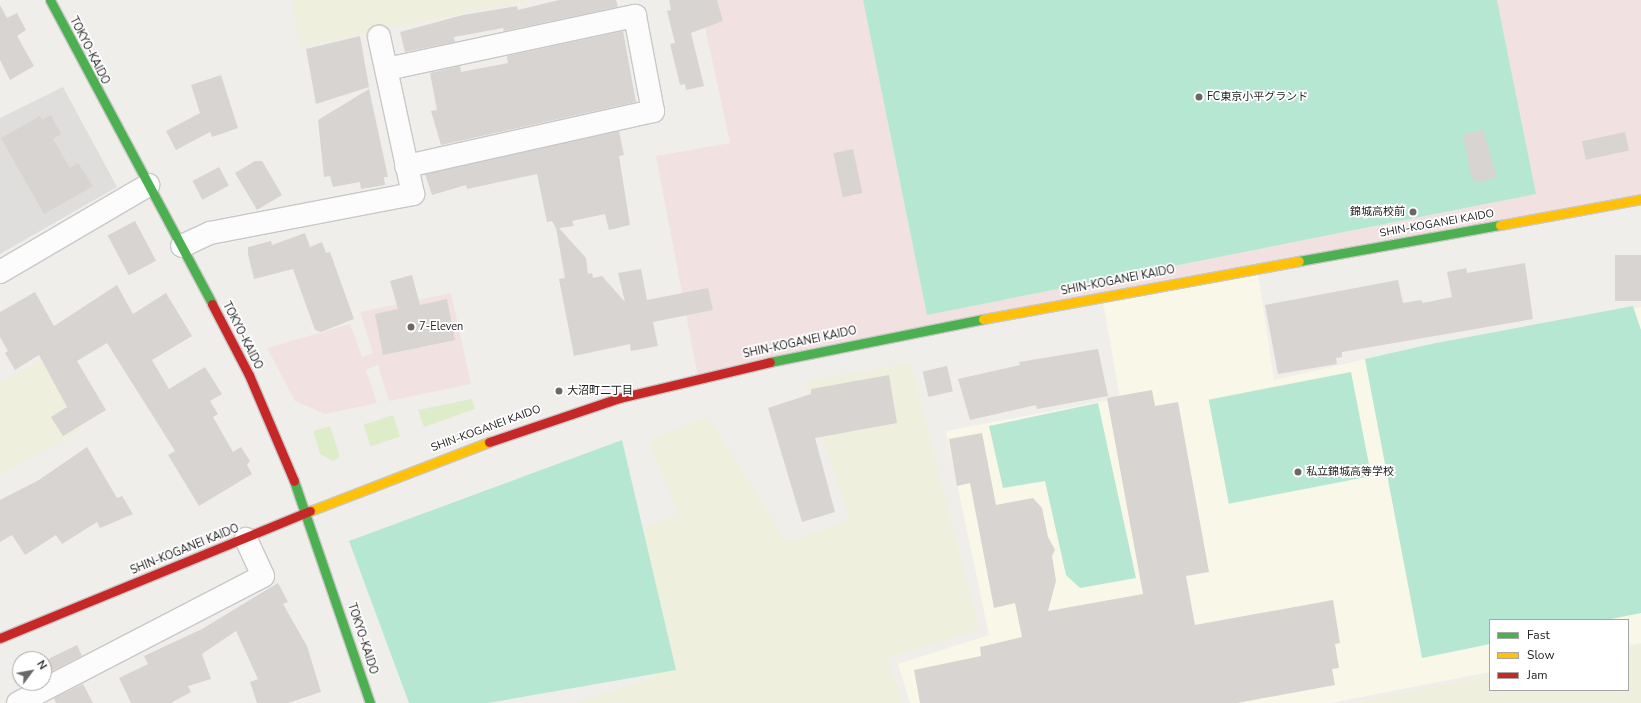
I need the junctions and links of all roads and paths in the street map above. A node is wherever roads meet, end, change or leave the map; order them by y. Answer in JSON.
{"nodes":[{"id":1,"x":50,"y":0,"type":"edge"},
{"id":2,"x":379,"y":37,"type":"dead end"},
{"id":3,"x":387,"y":69,"type":"junction"},
{"id":4,"x":406,"y":166,"type":"junction"},
{"id":5,"x":148,"y":185,"type":"junction"},
{"id":6,"x":1641,"y":199,"type":"edge"},
{"id":7,"x":182,"y":246,"type":"junction"},
{"id":8,"x":0,"y":272,"type":"edge"},
{"id":9,"x":308,"y":514,"type":"junction"},
{"id":10,"x":246,"y":539,"type":"junction"},
{"id":11,"x":0,"y":638,"type":"edge"},
{"id":12,"x":18,"y":703,"type":"edge"},
{"id":13,"x":370,"y":703,"type":"edge"}],
"edges":[{"from":1,"to":5,"type":"main road","name":"TOKYO-KAIDO"},
{"from":2,"to":3,"type":"street"},
{"from":3,"to":4,"type":"street"},
{"from":3,"to":4,"type":"street"},
{"from":4,"to":7,"type":"street"},
{"from":5,"to":7,"type":"main road","name":"TOKYO-KAIDO"},
{"from":5,"to":8,"type":"street"},
{"from":6,"to":9,"type":"main road","name":"SHIN-KOGANEI KAIDO"},
{"from":7,"to":9,"type":"main road","name":"TOKYO-KAIDO"},
{"from":9,"to":10,"type":"main road","name":"SHIN-KOGANEI KAIDO"},
{"from":9,"to":13,"type":"main road","name":"TOKYO-KAIDO"},
{"from":10,"to":11,"type":"main road","name":"SHIN-KOGANEI KAIDO"},
{"from":10,"to":12,"type":"street"}]}
